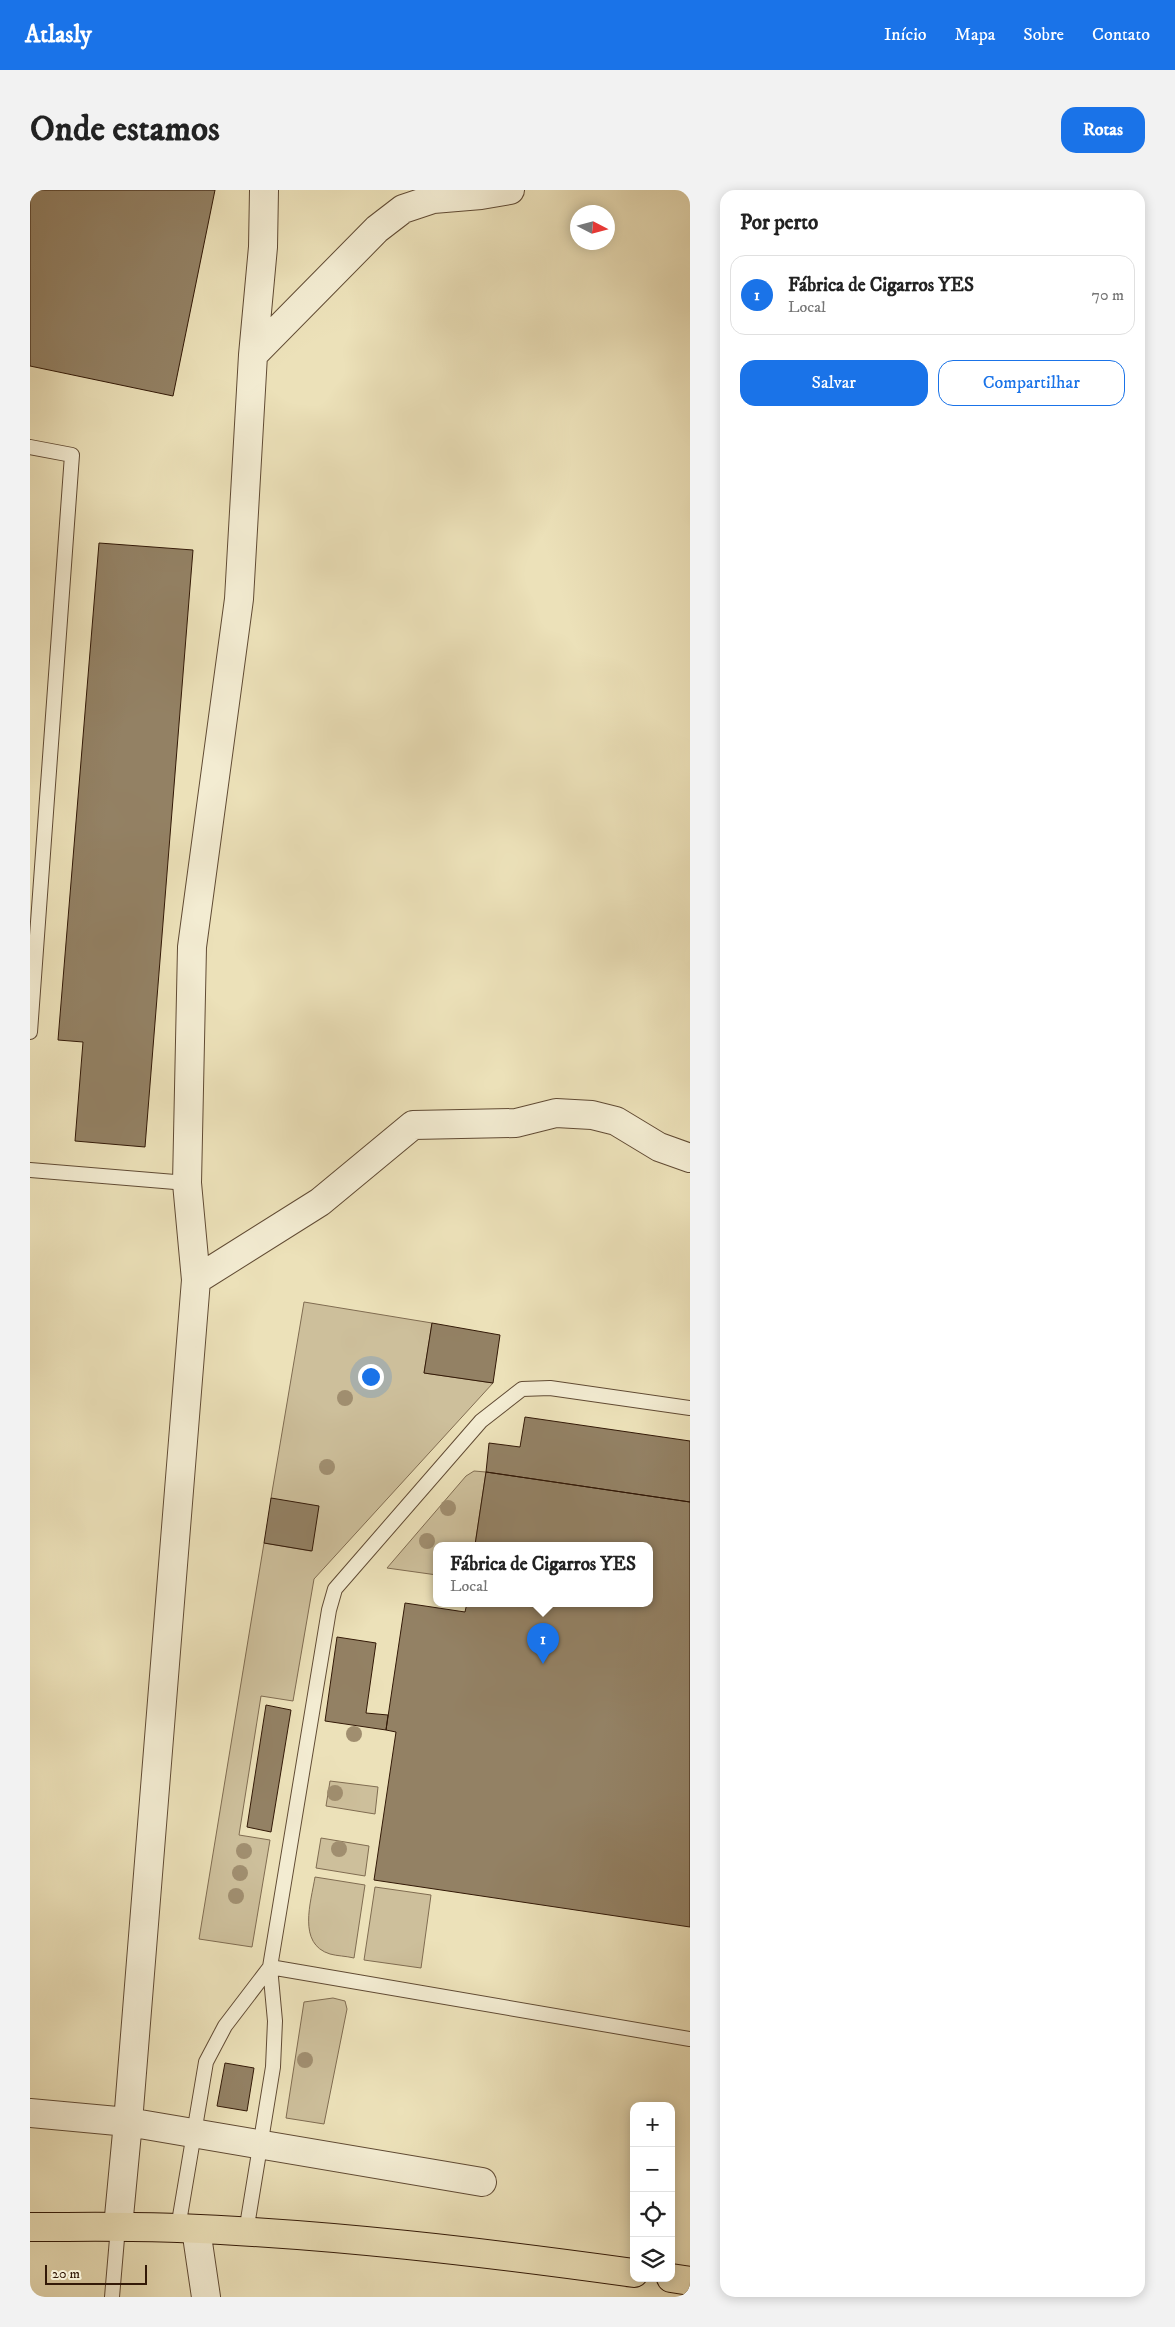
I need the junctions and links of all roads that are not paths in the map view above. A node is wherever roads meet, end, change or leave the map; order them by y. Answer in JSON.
{"nodes":[{"id":1,"x":264,"y":190,"type":"edge"},
{"id":2,"x":510,"y":190,"type":"edge"},
{"id":3,"x":254,"y":355,"type":"junction"},
{"id":4,"x":30,"y":447,"type":"edge"},
{"id":5,"x":30,"y":1032,"type":"edge"},
{"id":6,"x":690,"y":1158,"type":"edge"},
{"id":7,"x":30,"y":1170,"type":"edge"},
{"id":8,"x":187,"y":1183,"type":"junction"},
{"id":9,"x":196,"y":1280,"type":"junction"},
{"id":10,"x":690,"y":1408,"type":"edge"},
{"id":11,"x":270,"y":1968,"type":"junction"},
{"id":12,"x":690,"y":2039,"type":"edge"},
{"id":13,"x":30,"y":2113,"type":"edge"},
{"id":14,"x":128,"y":2122,"type":"junction"},
{"id":15,"x":194,"y":2133,"type":"junction"},
{"id":16,"x":261,"y":2145,"type":"junction"},
{"id":17,"x":482,"y":2182,"type":"dead end"},
{"id":18,"x":30,"y":2227,"type":"edge"},
{"id":19,"x":118,"y":2227,"type":"junction"},
{"id":20,"x":187,"y":2229,"type":"junction"},
{"id":21,"x":246,"y":2232,"type":"junction"},
{"id":22,"x":630,"y":2272,"type":"edge"},
{"id":23,"x":675,"y":2279,"type":"edge"},
{"id":24,"x":690,"y":2281,"type":"edge"},
{"id":25,"x":112,"y":2297,"type":"edge"},
{"id":26,"x":206,"y":2297,"type":"edge"}],
"edges":[{"from":1,"to":3,"type":"street"},
{"from":2,"to":3,"type":"street"},
{"from":3,"to":8,"type":"street"},
{"from":4,"to":5,"type":"lane"},
{"from":6,"to":9,"type":"street"},
{"from":7,"to":8,"type":"lane"},
{"from":8,"to":9,"type":"street"},
{"from":9,"to":14,"type":"street"},
{"from":10,"to":11,"type":"lane"},
{"from":11,"to":12,"type":"lane"},
{"from":11,"to":15,"type":"lane"},
{"from":11,"to":16,"type":"lane"},
{"from":13,"to":14,"type":"street"},
{"from":14,"to":15,"type":"street"},
{"from":14,"to":19,"type":"street"},
{"from":15,"to":16,"type":"street"},
{"from":15,"to":20,"type":"lane"},
{"from":16,"to":17,"type":"street"},
{"from":16,"to":21,"type":"lane"},
{"from":18,"to":19,"type":"main road"},
{"from":19,"to":20,"type":"main road"},
{"from":19,"to":25,"type":"lane"},
{"from":20,"to":21,"type":"main road"},
{"from":20,"to":26,"type":"street"},
{"from":21,"to":22,"type":"main road"},
{"from":23,"to":24,"type":"main road"}]}
